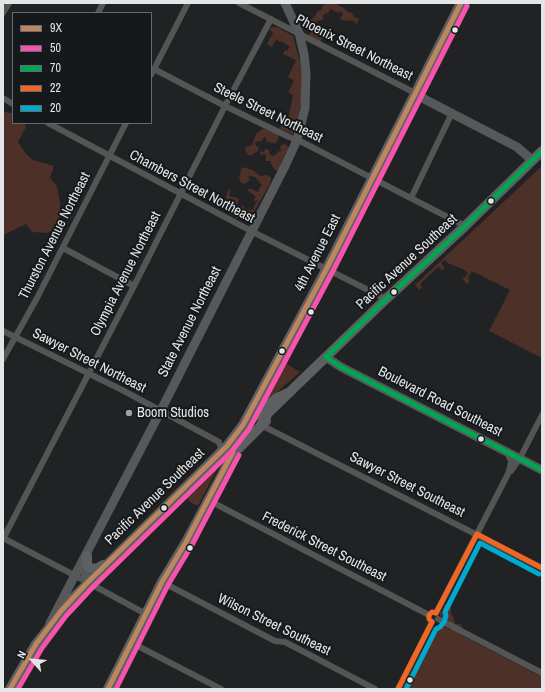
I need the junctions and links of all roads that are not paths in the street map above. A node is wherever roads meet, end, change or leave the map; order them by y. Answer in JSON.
{"nodes":[{"id":1,"x":9,"y":3,"type":"edge"},
{"id":2,"x":103,"y":3,"type":"edge"},
{"id":3,"x":188,"y":3,"type":"edge"},
{"id":4,"x":239,"y":3,"type":"edge"},
{"id":5,"x":284,"y":3,"type":"edge"},
{"id":6,"x":461,"y":3,"type":"edge"},
{"id":7,"x":98,"y":12,"type":"edge"},
{"id":8,"x":3,"y":13,"type":"edge"},
{"id":9,"x":271,"y":20,"type":"junction"},
{"id":10,"x":299,"y":33,"type":"junction"},
{"id":11,"x":154,"y":69,"type":"junction"},
{"id":12,"x":152,"y":73,"type":"edge"},
{"id":13,"x":415,"y":93,"type":"junction"},
{"id":14,"x":3,"y":98,"type":"edge"},
{"id":15,"x":12,"y":103,"type":"edge"},
{"id":16,"x":225,"y":106,"type":"junction"},
{"id":17,"x":452,"y":113,"type":"junction"},
{"id":18,"x":50,"y":124,"type":"edge"},
{"id":19,"x":125,"y":124,"type":"edge"},
{"id":20,"x":297,"y":140,"type":"junction"},
{"id":21,"x":542,"y":151,"type":"edge"},
{"id":22,"x":109,"y":156,"type":"junction"},
{"id":23,"x":532,"y":160,"type":"junction"},
{"id":24,"x":372,"y":178,"type":"junction"},
{"id":25,"x":180,"y":193,"type":"junction"},
{"id":26,"x":411,"y":198,"type":"junction"},
{"id":27,"x":465,"y":226,"type":"junction"},
{"id":28,"x":252,"y":231,"type":"junction"},
{"id":29,"x":63,"y":248,"type":"junction"},
{"id":30,"x":327,"y":268,"type":"junction"},
{"id":31,"x":134,"y":286,"type":"junction"},
{"id":32,"x":386,"y":299,"type":"junction"},
{"id":33,"x":3,"y":331,"type":"edge"},
{"id":34,"x":16,"y":337,"type":"junction"},
{"id":35,"x":326,"y":358,"type":"junction"},
{"id":36,"x":3,"y":359,"type":"edge"},
{"id":37,"x":89,"y":374,"type":"junction"},
{"id":38,"x":290,"y":392,"type":"junction"},
{"id":39,"x":160,"y":411,"type":"junction"},
{"id":40,"x":542,"y":415,"type":"edge"},
{"id":41,"x":243,"y":425,"type":"junction"},
{"id":42,"x":261,"y":425,"type":"junction"},
{"id":43,"x":505,"y":450,"type":"junction"},
{"id":44,"x":222,"y":451,"type":"junction"},
{"id":45,"x":520,"y":458,"type":"junction"},
{"id":46,"x":228,"y":460,"type":"junction"},
{"id":47,"x":542,"y":470,"type":"edge"},
{"id":48,"x":508,"y":474,"type":"junction"},
{"id":49,"x":208,"y":500,"type":"junction"},
{"id":50,"x":106,"y":515,"type":"junction"},
{"id":51,"x":477,"y":534,"type":"junction"},
{"id":52,"x":3,"y":538,"type":"edge"},
{"id":53,"x":116,"y":555,"type":"junction"},
{"id":54,"x":87,"y":556,"type":"junction"},
{"id":55,"x":542,"y":568,"type":"edge"},
{"id":56,"x":74,"y":575,"type":"junction"},
{"id":57,"x":162,"y":582,"type":"junction"},
{"id":58,"x":87,"y":583,"type":"junction"},
{"id":59,"x":436,"y":613,"type":"junction"},
{"id":60,"x":146,"y":614,"type":"junction"},
{"id":61,"x":429,"y":615,"type":"junction"},
{"id":62,"x":438,"y":619,"type":"junction"},
{"id":63,"x":432,"y":622,"type":"junction"},
{"id":64,"x":46,"y":631,"type":"junction"},
{"id":65,"x":132,"y":643,"type":"junction"},
{"id":66,"x":542,"y":673,"type":"edge"},
{"id":67,"x":209,"y":686,"type":"edge"},
{"id":68,"x":10,"y":689,"type":"edge"},
{"id":69,"x":108,"y":689,"type":"edge"},
{"id":70,"x":221,"y":689,"type":"edge"},
{"id":71,"x":375,"y":689,"type":"edge"},
{"id":72,"x":398,"y":689,"type":"edge"}],
"edges":[{"from":1,"to":8,"type":"street"},
{"from":2,"to":7,"type":"street"},
{"from":3,"to":11,"type":"street"},
{"from":4,"to":9,"type":"street","name":"Phoenix Street Northeast"},
{"from":5,"to":10,"type":"street","name":"State Avenue Northeast"},
{"from":6,"to":13,"type":"main road","name":"4th Avenue East"},
{"from":9,"to":10,"type":"street","name":"Phoenix Street Northeast"},
{"from":9,"to":16,"type":"street","name":"Olympia Avenue Northeast"},
{"from":10,"to":13,"type":"street","name":"Phoenix Street Northeast"},
{"from":10,"to":20,"type":"street","name":"State Avenue Northeast"},
{"from":11,"to":12,"type":"street"},
{"from":11,"to":16,"type":"street","name":"Steele Street Northeast"},
{"from":13,"to":17,"type":"street"},
{"from":13,"to":24,"type":"main road","name":"4th Avenue East"},
{"from":14,"to":15,"type":"street"},
{"from":16,"to":20,"type":"street","name":"Steele Street Northeast"},
{"from":16,"to":25,"type":"street","name":"Olympia Avenue Northeast"},
{"from":17,"to":23,"type":"street"},
{"from":17,"to":26,"type":"street"},
{"from":18,"to":22,"type":"street","name":"Chambers Street Northeast"},
{"from":19,"to":22,"type":"street","name":"Thurston Avenue Northeast"},
{"from":20,"to":24,"type":"street","name":"Steele Street Northeast"},
{"from":20,"to":28,"type":"street","name":"State Avenue Northeast"},
{"from":21,"to":23,"type":"main road","name":"Pacific Avenue Southeast"},
{"from":22,"to":25,"type":"street","name":"Chambers Street Northeast"},
{"from":22,"to":29,"type":"street","name":"Thurston Avenue Northeast"},
{"from":23,"to":27,"type":"main road","name":"Pacific Avenue Southeast"},
{"from":24,"to":26,"type":"street","name":"Steele Street Northeast"},
{"from":24,"to":30,"type":"main road","name":"4th Avenue East"},
{"from":25,"to":28,"type":"street","name":"Chambers Street Northeast"},
{"from":25,"to":31,"type":"street","name":"Olympia Avenue Northeast"},
{"from":26,"to":27,"type":"street","name":"Steele Street Northeast"},
{"from":27,"to":32,"type":"main road","name":"Pacific Avenue Southeast"},
{"from":28,"to":30,"type":"street","name":"Chambers Street Northeast"},
{"from":28,"to":39,"type":"street","name":"State Avenue Northeast"},
{"from":29,"to":31,"type":"street"},
{"from":29,"to":34,"type":"street","name":"Thurston Avenue Northeast"},
{"from":30,"to":32,"type":"street","name":"Chambers Street Northeast"},
{"from":30,"to":41,"type":"main road","name":"4th Avenue East"},
{"from":31,"to":37,"type":"street","name":"Olympia Avenue Northeast"},
{"from":32,"to":35,"type":"main road","name":"Pacific Avenue Southeast"},
{"from":33,"to":34,"type":"street","name":"Sawyer Street Northeast"},
{"from":34,"to":36,"type":"street","name":"Thurston Avenue Northeast"},
{"from":34,"to":37,"type":"street","name":"Sawyer Street Northeast"},
{"from":35,"to":38,"type":"main road","name":"Pacific Avenue Southeast"},
{"from":35,"to":43,"type":"street","name":"Boulevard Road Southeast"},
{"from":37,"to":39,"type":"street","name":"Sawyer Street Northeast"},
{"from":37,"to":52,"type":"street","name":"Olympia Avenue Northeast"},
{"from":38,"to":41,"type":"main road","name":"Pacific Avenue Southeast"},
{"from":38,"to":42,"type":"main road","name":"Pacific Avenue Southeast"},
{"from":39,"to":44,"type":"street","name":"Sawyer Street Northeast"},
{"from":39,"to":50,"type":"street","name":"State Avenue Northeast"},
{"from":40,"to":45,"type":"street"},
{"from":41,"to":44,"type":"main road","name":"Pacific Avenue Southeast"},
{"from":41,"to":46,"type":"main road"},
{"from":42,"to":46,"type":"main road","name":"Pacific Avenue Southeast"},
{"from":42,"to":51,"type":"street","name":"Sawyer Street Southeast"},
{"from":43,"to":45,"type":"street","name":"Boulevard Road Southeast"},
{"from":43,"to":48,"type":"street"},
{"from":44,"to":49,"type":"main road"},
{"from":44,"to":53,"type":"main road","name":"Pacific Avenue Southeast"},
{"from":45,"to":47,"type":"street","name":"Boulevard Road Southeast"},
{"from":45,"to":48,"type":"street"},
{"from":46,"to":49,"type":"main road"},
{"from":48,"to":51,"type":"street"},
{"from":49,"to":57,"type":"main road"},
{"from":49,"to":61,"type":"street","name":"Frederick Street Southeast"},
{"from":50,"to":54,"type":"street","name":"State Avenue Northeast"},
{"from":50,"to":56,"type":"street","name":"State Avenue Northeast"},
{"from":51,"to":55,"type":"street","name":"Sawyer Street Southeast"},
{"from":51,"to":59,"type":"street"},
{"from":52,"to":56,"type":"street"},
{"from":53,"to":54,"type":"main road"},
{"from":53,"to":58,"type":"main road","name":"Pacific Avenue Southeast"},
{"from":54,"to":58,"type":"street"},
{"from":56,"to":58,"type":"street"},
{"from":56,"to":64,"type":"street","name":"State Avenue Northeast"},
{"from":57,"to":60,"type":"main road"},
{"from":57,"to":71,"type":"street","name":"Wilson Street Southeast"},
{"from":58,"to":60,"type":"street"},
{"from":58,"to":64,"type":"main road","name":"Pacific Avenue Southeast"},
{"from":59,"to":61,"type":"street"},
{"from":59,"to":62,"type":"street"},
{"from":60,"to":65,"type":"main road"},
{"from":61,"to":63,"type":"street"},
{"from":62,"to":63,"type":"street"},
{"from":62,"to":66,"type":"street"},
{"from":63,"to":72,"type":"street"},
{"from":64,"to":68,"type":"main road","name":"State Avenue Northeast"},
{"from":65,"to":67,"type":"street"},
{"from":65,"to":69,"type":"main road"},
{"from":67,"to":70,"type":"street"}]}
